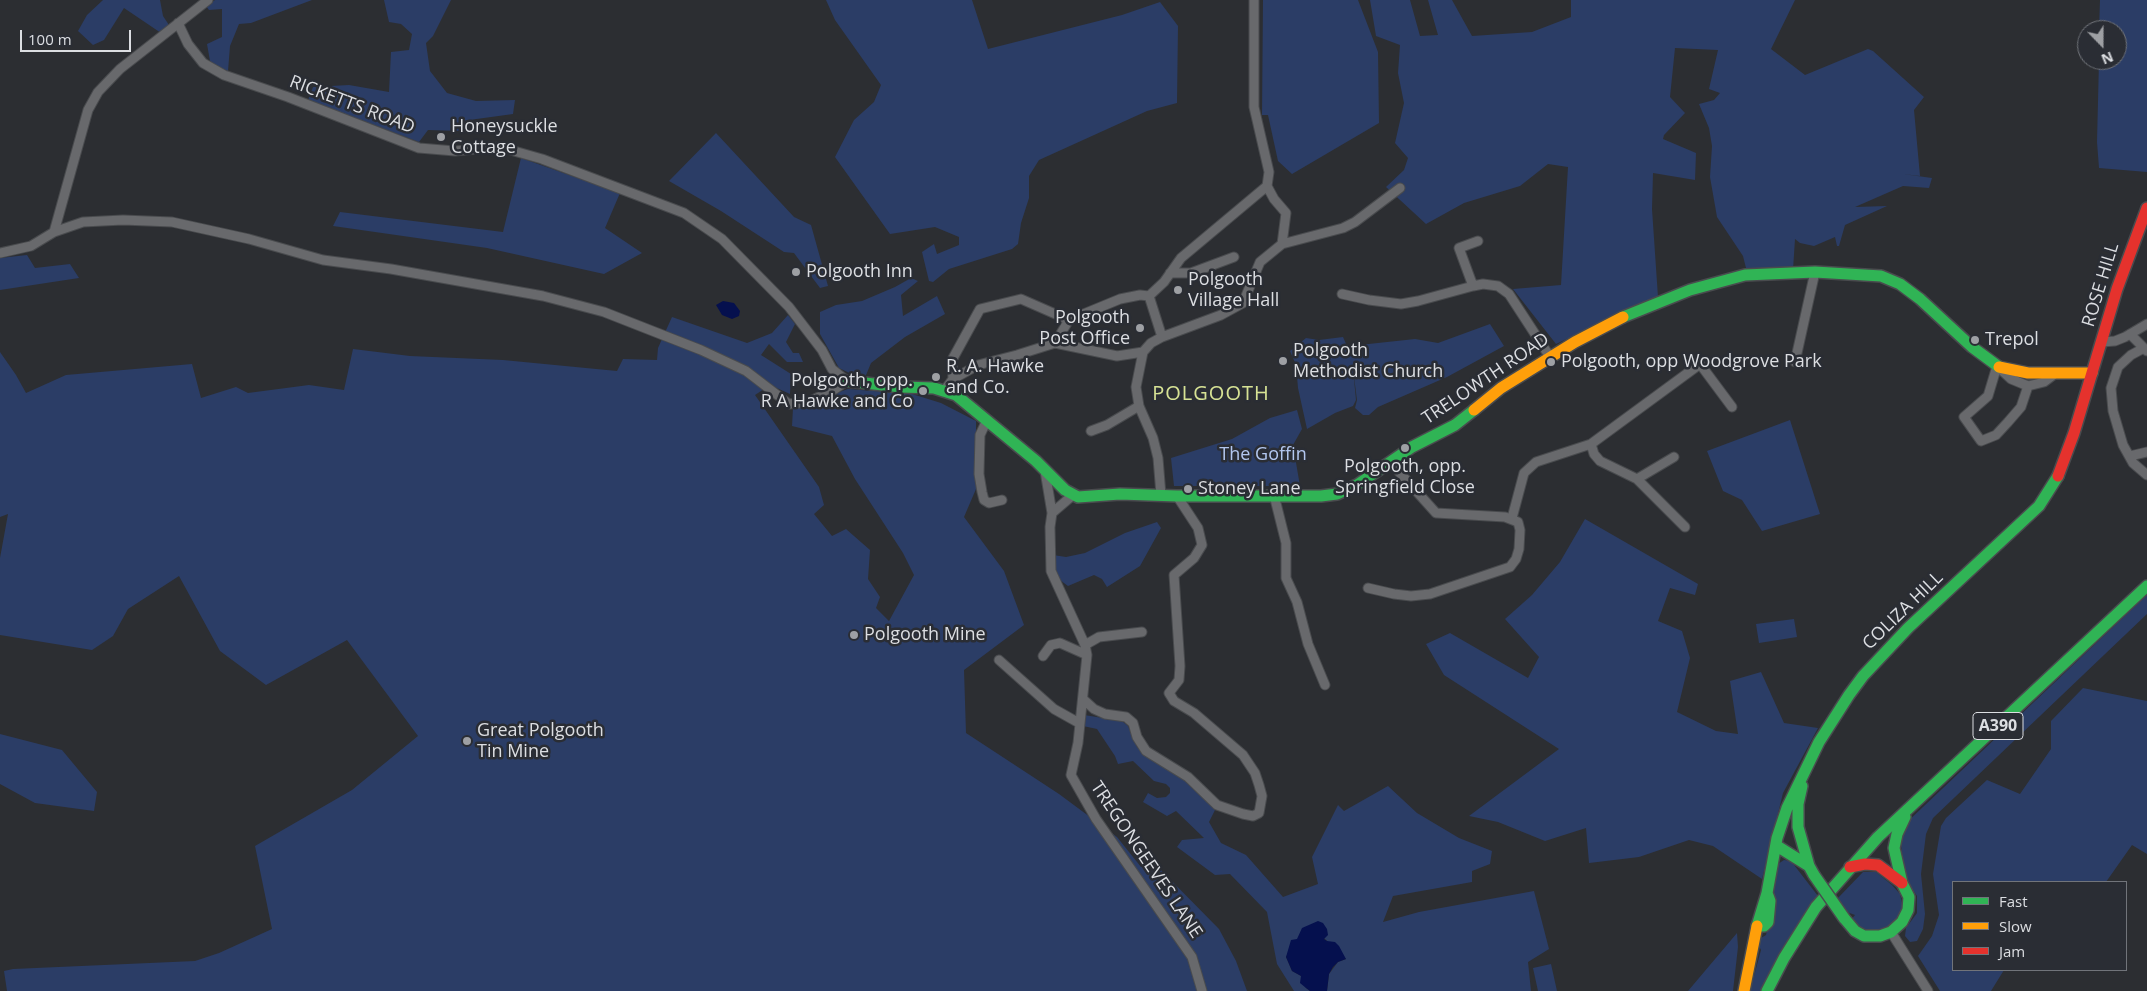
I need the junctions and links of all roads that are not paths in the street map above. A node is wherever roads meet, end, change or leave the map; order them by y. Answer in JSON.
{"nodes":[{"id":1,"x":208,"y":0,"type":"edge"},
{"id":2,"x":1254,"y":0,"type":"edge"},
{"id":3,"x":178,"y":23,"type":"junction"},
{"id":4,"x":1267,"y":186,"type":"junction"},
{"id":5,"x":1400,"y":188,"type":"dead end"},
{"id":6,"x":2147,"y":208,"type":"edge"},
{"id":7,"x":54,"y":232,"type":"junction"},
{"id":8,"x":1478,"y":241,"type":"dead end"},
{"id":9,"x":1282,"y":244,"type":"junction"},
{"id":10,"x":0,"y":253,"type":"edge"},
{"id":11,"x":1234,"y":257,"type":"dead end"},
{"id":12,"x":1814,"y":272,"type":"junction"},
{"id":13,"x":1170,"y":273,"type":"junction"},
{"id":14,"x":1473,"y":286,"type":"junction"},
{"id":15,"x":1342,"y":294,"type":"dead end"},
{"id":16,"x":1149,"y":296,"type":"junction"},
{"id":17,"x":1069,"y":320,"type":"junction"},
{"id":18,"x":2147,"y":324,"type":"edge"},
{"id":19,"x":2130,"y":334,"type":"junction"},
{"id":20,"x":1162,"y":336,"type":"junction"},
{"id":21,"x":1055,"y":342,"type":"junction"},
{"id":22,"x":2102,"y":342,"type":"junction"},
{"id":23,"x":2145,"y":349,"type":"edge"},
{"id":24,"x":1143,"y":352,"type":"junction"},
{"id":25,"x":1550,"y":357,"type":"junction"},
{"id":26,"x":1795,"y":362,"type":"dead end"},
{"id":27,"x":1996,"y":366,"type":"junction"},
{"id":28,"x":2058,"y":372,"type":"junction"},
{"id":29,"x":2092,"y":373,"type":"junction"},
{"id":30,"x":953,"y":380,"type":"junction"},
{"id":31,"x":847,"y":381,"type":"junction"},
{"id":32,"x":2028,"y":386,"type":"junction"},
{"id":33,"x":944,"y":391,"type":"junction"},
{"id":34,"x":1140,"y":406,"type":"junction"},
{"id":35,"x":1732,"y":408,"type":"dead end"},
{"id":36,"x":987,"y":420,"type":"junction"},
{"id":37,"x":1091,"y":431,"type":"dead end"},
{"id":38,"x":1591,"y":444,"type":"junction"},
{"id":39,"x":2147,"y":452,"type":"edge"},
{"id":40,"x":2130,"y":456,"type":"junction"},
{"id":41,"x":1674,"y":457,"type":"dead end"},
{"id":42,"x":1391,"y":463,"type":"junction"},
{"id":43,"x":1045,"y":469,"type":"junction"},
{"id":44,"x":2147,"y":475,"type":"edge"},
{"id":45,"x":1637,"y":479,"type":"junction"},
{"id":46,"x":1161,"y":494,"type":"junction"},
{"id":47,"x":1073,"y":495,"type":"junction"},
{"id":48,"x":1274,"y":495,"type":"junction"},
{"id":49,"x":1177,"y":496,"type":"junction"},
{"id":50,"x":1002,"y":500,"type":"dead end"},
{"id":51,"x":1052,"y":513,"type":"junction"},
{"id":52,"x":1512,"y":518,"type":"junction"},
{"id":53,"x":1685,"y":527,"type":"dead end"},
{"id":54,"x":2147,"y":586,"type":"edge"},
{"id":55,"x":1368,"y":588,"type":"dead end"},
{"id":56,"x":1142,"y":632,"type":"dead end"},
{"id":57,"x":1085,"y":645,"type":"junction"},
{"id":58,"x":1087,"y":655,"type":"junction"},
{"id":59,"x":1043,"y":656,"type":"dead end"},
{"id":60,"x":999,"y":660,"type":"dead end"},
{"id":61,"x":1325,"y":686,"type":"dead end"},
{"id":62,"x":1083,"y":699,"type":"junction"},
{"id":63,"x":1079,"y":723,"type":"junction"},
{"id":64,"x":1803,"y":776,"type":"junction"},
{"id":65,"x":1910,"y":808,"type":"junction"},
{"id":66,"x":1777,"y":846,"type":"junction"},
{"id":67,"x":1800,"y":850,"type":"junction"},
{"id":68,"x":1850,"y":868,"type":"junction"},
{"id":69,"x":1902,"y":882,"type":"junction"},
{"id":70,"x":1892,"y":932,"type":"junction"},
{"id":71,"x":1202,"y":991,"type":"edge"},
{"id":72,"x":1744,"y":991,"type":"edge"},
{"id":73,"x":1767,"y":991,"type":"edge"},
{"id":74,"x":1928,"y":991,"type":"edge"}],
"edges":[{"from":1,"to":3,"type":"street"},
{"from":2,"to":4,"type":"street"},
{"from":3,"to":7,"type":"street"},
{"from":3,"to":31,"type":"street","name":"RICKETTS ROAD"},
{"from":4,"to":9,"type":"street"},
{"from":4,"to":13,"type":"street"},
{"from":5,"to":9,"type":"street"},
{"from":6,"to":22,"type":"main road","name":"ROSE HILL"},
{"from":7,"to":10,"type":"street"},
{"from":7,"to":31,"type":"street"},
{"from":8,"to":14,"type":"street"},
{"from":9,"to":20,"type":"street"},
{"from":11,"to":13,"type":"street"},
{"from":12,"to":25,"type":"main road","name":"TRELOWTH ROAD"},
{"from":12,"to":26,"type":"street"},
{"from":12,"to":27,"type":"main road","name":"TRELOWTH ROAD"},
{"from":13,"to":16,"type":"street"},
{"from":14,"to":15,"type":"street"},
{"from":14,"to":25,"type":"street"},
{"from":16,"to":17,"type":"street"},
{"from":16,"to":20,"type":"street"},
{"from":17,"to":21,"type":"street"},
{"from":17,"to":30,"type":"street"},
{"from":18,"to":19,"type":"street"},
{"from":19,"to":22,"type":"street"},
{"from":19,"to":23,"type":"street"},
{"from":20,"to":24,"type":"street"},
{"from":21,"to":24,"type":"street"},
{"from":21,"to":30,"type":"street"},
{"from":22,"to":29,"type":"main road","name":"ROSE HILL"},
{"from":23,"to":40,"type":"street"},
{"from":24,"to":34,"type":"street"},
{"from":25,"to":42,"type":"main road","name":"TRELOWTH ROAD"},
{"from":27,"to":28,"type":"main road","name":"TRELOWTH ROAD"},
{"from":27,"to":32,"type":"street"},
{"from":27,"to":32,"type":"street"},
{"from":28,"to":29,"type":"main road","name":"TRELOWTH ROAD"},
{"from":28,"to":32,"type":"street"},
{"from":29,"to":64,"type":"main road","name":"COLIZA HILL"},
{"from":30,"to":33,"type":"street"},
{"from":31,"to":33,"type":"main road"},
{"from":33,"to":36,"type":"main road"},
{"from":34,"to":37,"type":"street"},
{"from":34,"to":46,"type":"street"},
{"from":35,"to":38,"type":"street"},
{"from":36,"to":43,"type":"main road"},
{"from":36,"to":50,"type":"street"},
{"from":38,"to":45,"type":"street"},
{"from":38,"to":52,"type":"street"},
{"from":39,"to":40,"type":"street"},
{"from":40,"to":44,"type":"street"},
{"from":41,"to":45,"type":"street"},
{"from":42,"to":48,"type":"main road","name":"TRELOWTH ROAD"},
{"from":42,"to":52,"type":"street"},
{"from":43,"to":47,"type":"main road"},
{"from":43,"to":51,"type":"street","name":"TREGONGEEVES LANE"},
{"from":45,"to":53,"type":"street"},
{"from":46,"to":47,"type":"main road","name":"TRELOWTH ROAD"},
{"from":46,"to":49,"type":"main road","name":"TRELOWTH ROAD"},
{"from":47,"to":51,"type":"street"},
{"from":48,"to":49,"type":"main road","name":"TRELOWTH ROAD"},
{"from":48,"to":61,"type":"street"},
{"from":49,"to":62,"type":"street"},
{"from":51,"to":57,"type":"street","name":"TREGONGEEVES LANE"},
{"from":52,"to":55,"type":"street"},
{"from":54,"to":65,"type":"main road","number":"A390"},
{"from":56,"to":57,"type":"street"},
{"from":57,"to":58,"type":"street","name":"TREGONGEEVES LANE"},
{"from":58,"to":59,"type":"street"},
{"from":58,"to":62,"type":"street","name":"TREGONGEEVES LANE"},
{"from":60,"to":63,"type":"street"},
{"from":62,"to":63,"type":"street","name":"TREGONGEEVES LANE"},
{"from":63,"to":71,"type":"street","name":"TREGONGEEVES LANE"},
{"from":64,"to":66,"type":"main road","name":"COLIZA HILL"},
{"from":64,"to":67,"type":"main road"},
{"from":65,"to":68,"type":"main road","number":"A390"},
{"from":65,"to":69,"type":"main road"},
{"from":66,"to":67,"type":"main road"},
{"from":66,"to":72,"type":"main road","name":"COLIZA HILL"},
{"from":67,"to":70,"type":"main road","bridge":true},
{"from":68,"to":69,"type":"main road"},
{"from":68,"to":73,"type":"main road","number":"A390"},
{"from":69,"to":70,"type":"main road"},
{"from":70,"to":74,"type":"street"}]}
